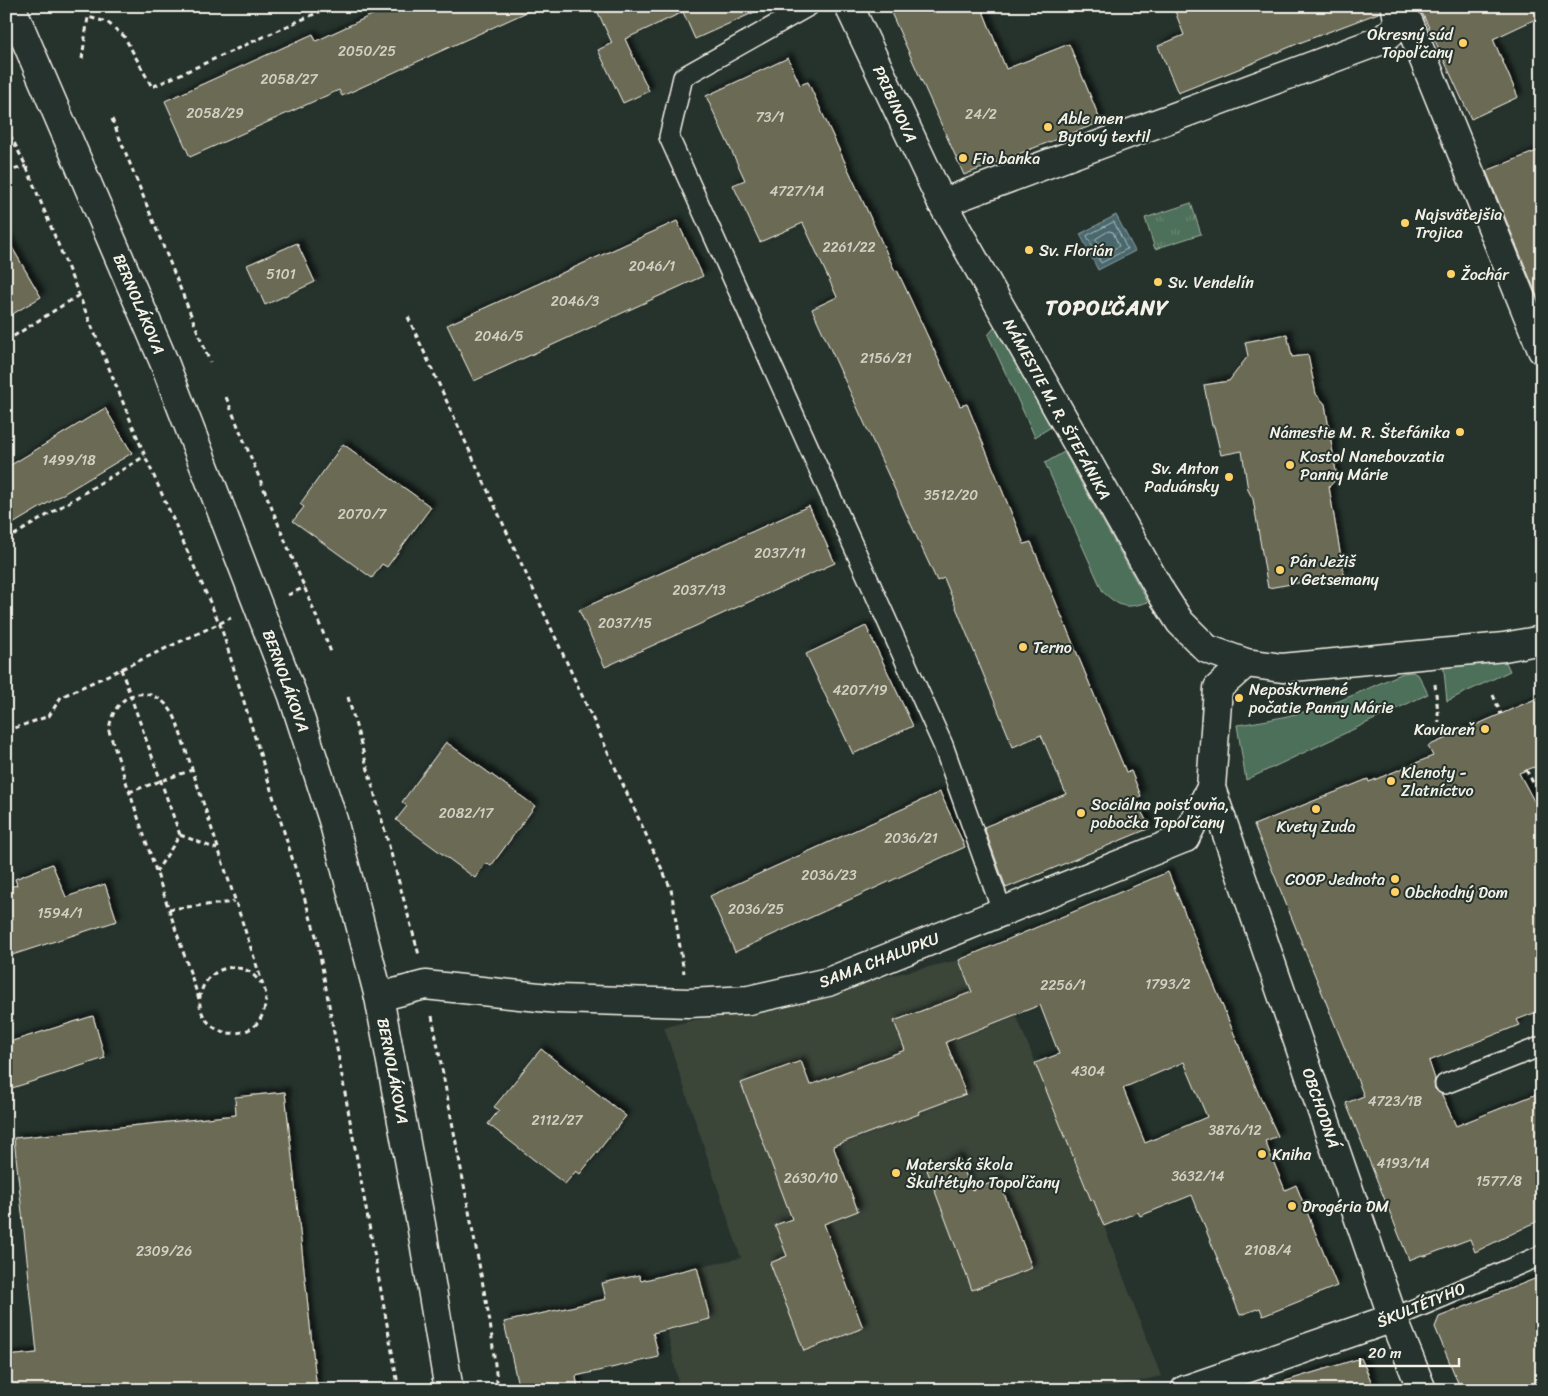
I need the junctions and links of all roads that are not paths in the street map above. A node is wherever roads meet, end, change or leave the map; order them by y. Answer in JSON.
{"nodes":[{"id":1,"x":11,"y":6,"type":"edge"},
{"id":2,"x":809,"y":6,"type":"edge"},
{"id":3,"x":849,"y":6,"type":"edge"},
{"id":4,"x":1393,"y":18,"type":"edge"},
{"id":5,"x":942,"y":203,"type":"junction"},
{"id":6,"x":1542,"y":350,"type":"edge"},
{"id":7,"x":1542,"y":640,"type":"edge"},
{"id":8,"x":1246,"y":664,"type":"junction"},
{"id":9,"x":1211,"y":788,"type":"junction"},
{"id":10,"x":1002,"y":911,"type":"junction"},
{"id":11,"x":379,"y":997,"type":"junction"},
{"id":12,"x":1542,"y":1046,"type":"edge"},
{"id":13,"x":1445,"y":1084,"type":"dead end"},
{"id":14,"x":1542,"y":1255,"type":"edge"},
{"id":15,"x":1393,"y":1318,"type":"junction"},
{"id":16,"x":448,"y":1390,"type":"edge"},
{"id":17,"x":1185,"y":1390,"type":"edge"},
{"id":18,"x":1422,"y":1390,"type":"edge"}],
"edges":[{"from":1,"to":11,"type":"street","name":"BERNOLÁKOVA"},
{"from":2,"to":10,"type":"lane"},
{"from":3,"to":5,"type":"street","name":"PRIBINOVA"},
{"from":4,"to":5,"type":"street"},
{"from":4,"to":6,"type":"street"},
{"from":5,"to":8,"type":"street","name":"NÁMESTIE M. R. ŠTEFÁNIKA"},
{"from":7,"to":8,"type":"street","name":"NÁMESTIE M. R. ŠTEFÁNIKA"},
{"from":8,"to":9,"type":"street"},
{"from":9,"to":10,"type":"street","name":"SAMA CHALUPKU"},
{"from":9,"to":15,"type":"street","name":"OBCHODNÁ"},
{"from":10,"to":11,"type":"street","name":"SAMA CHALUPKU"},
{"from":11,"to":16,"type":"street","name":"BERNOLÁKOVA"},
{"from":12,"to":13,"type":"lane"},
{"from":14,"to":15,"type":"lane","name":"ŠKULTÉTYHO"},
{"from":15,"to":17,"type":"street","name":"ŠKULTÉTYHO"},
{"from":15,"to":18,"type":"street","name":"OBCHODNÁ"}]}
